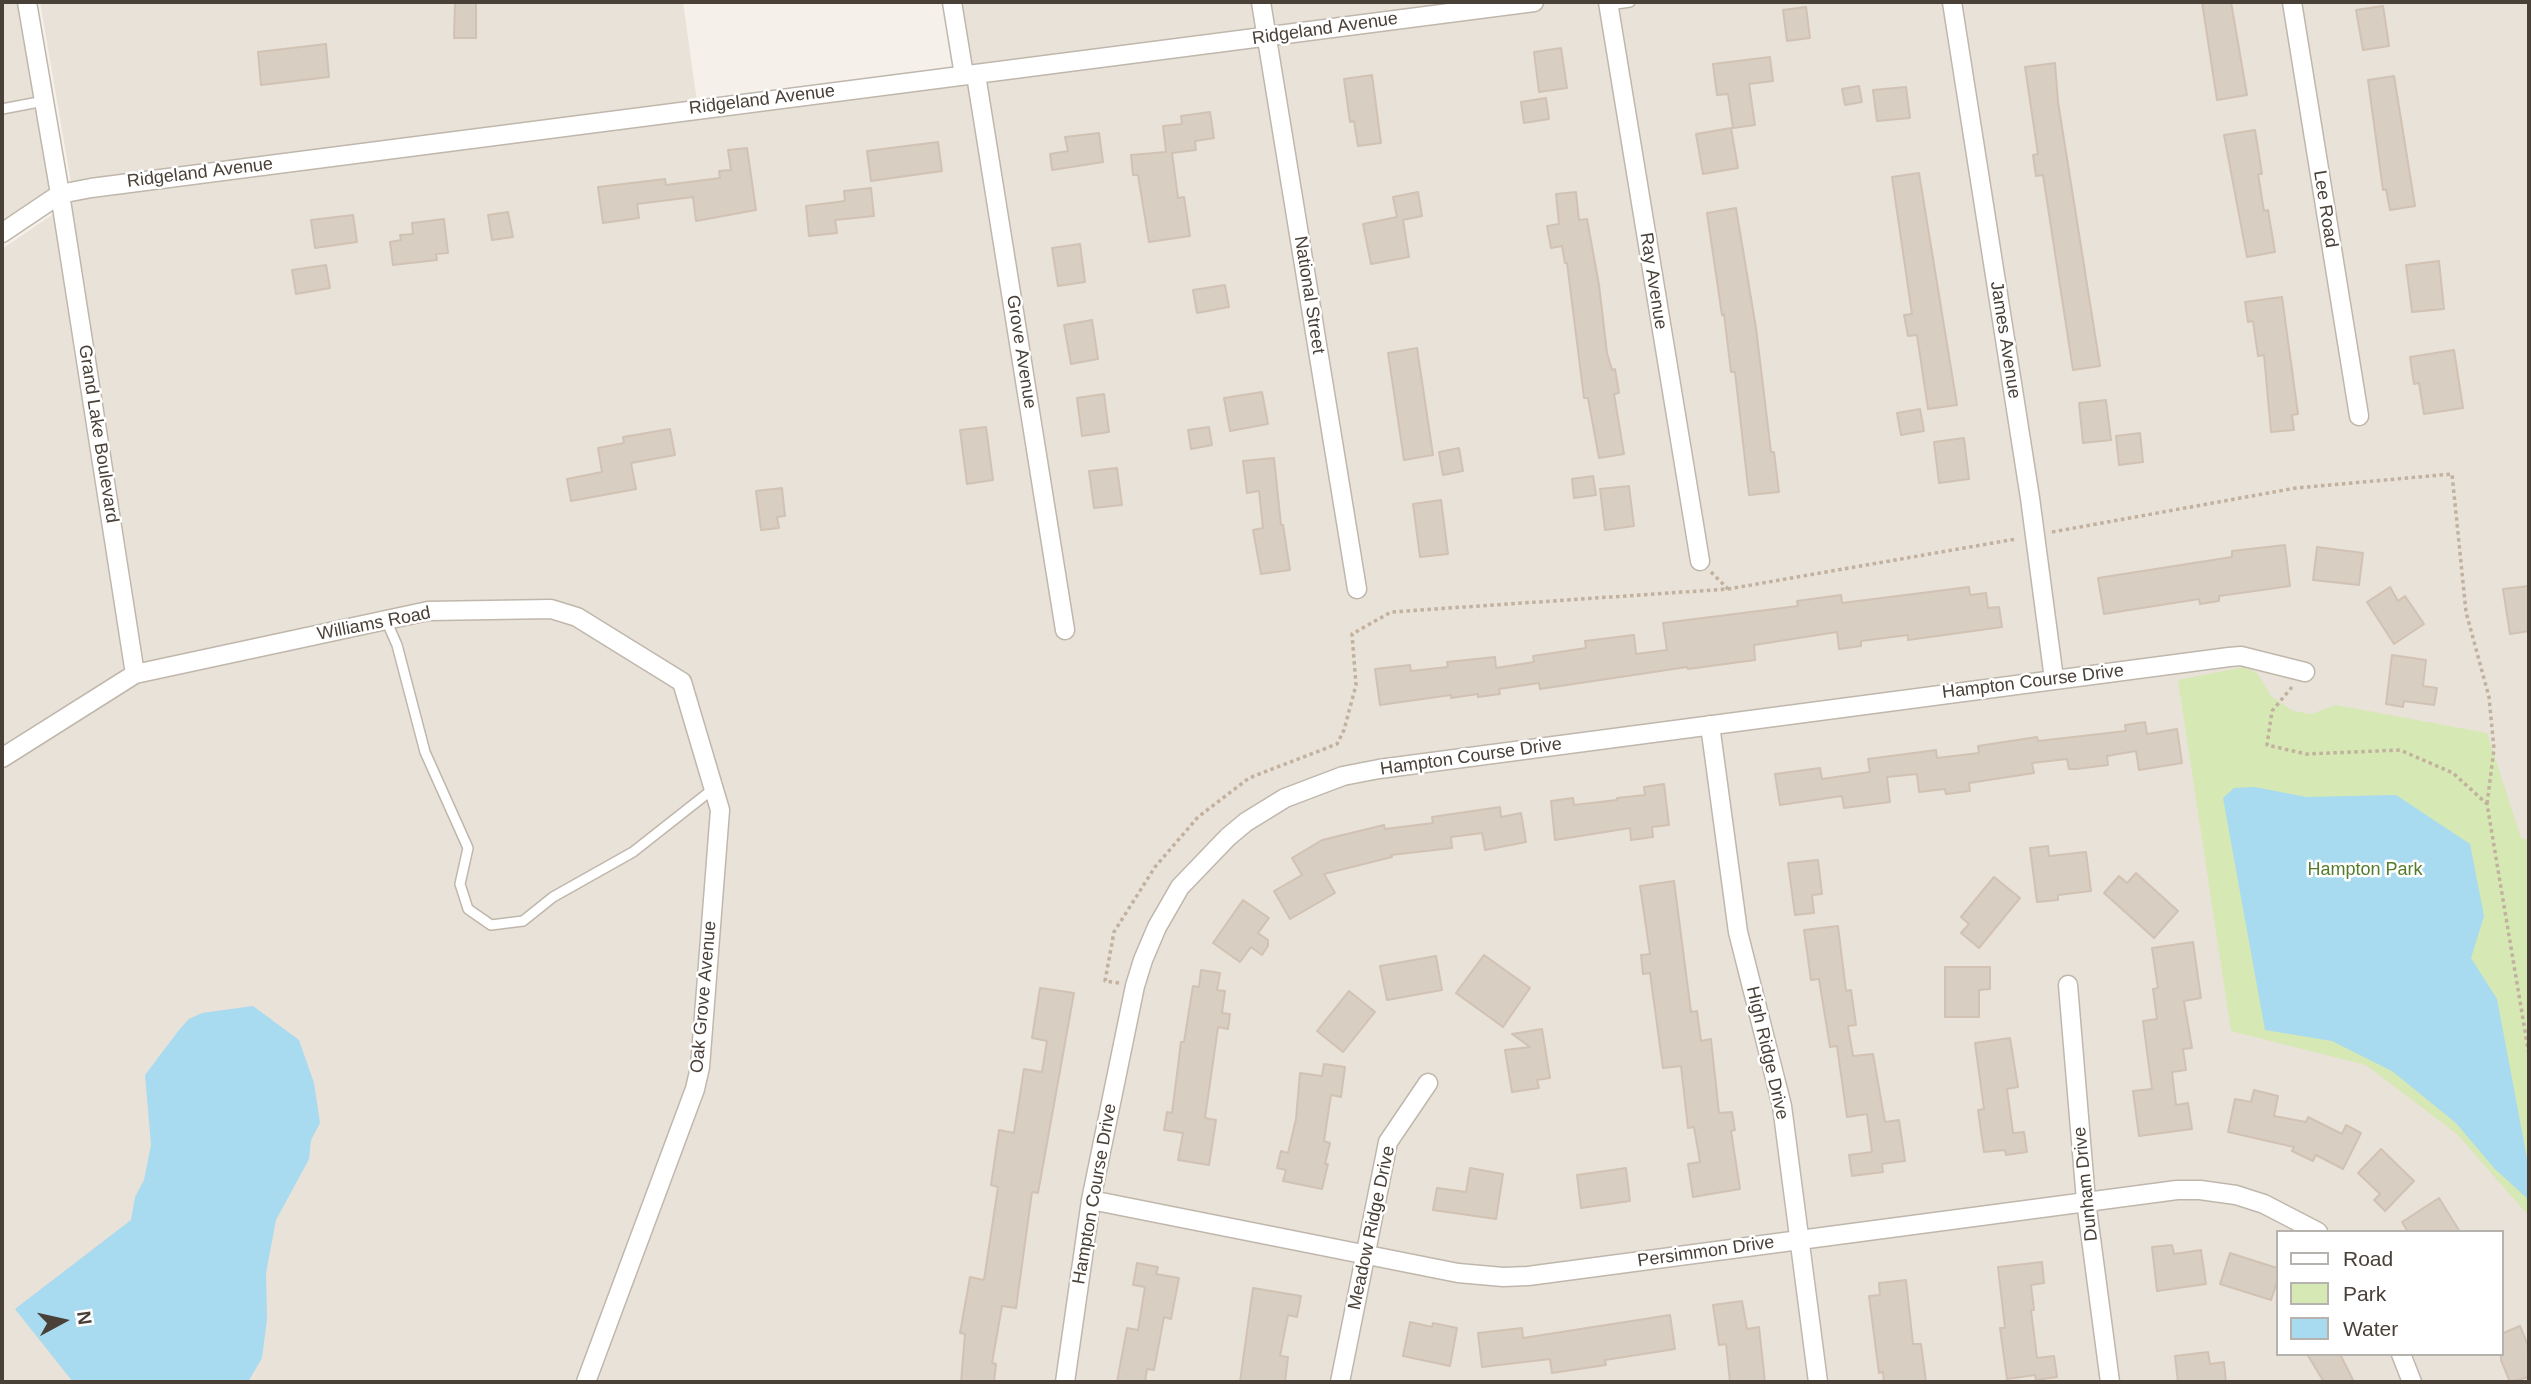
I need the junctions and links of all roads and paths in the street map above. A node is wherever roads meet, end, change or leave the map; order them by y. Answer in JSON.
{"nodes":[{"id":1,"x":27,"y":2,"type":"edge"},
{"id":2,"x":952,"y":2,"type":"edge"},
{"id":3,"x":1261,"y":2,"type":"edge"},
{"id":4,"x":1534,"y":2,"type":"edge"},
{"id":5,"x":1630,"y":2,"type":"edge"},
{"id":6,"x":1952,"y":2,"type":"edge"},
{"id":7,"x":2292,"y":2,"type":"edge"},
{"id":8,"x":1609,"y":3,"type":"edge"},
{"id":9,"x":1267,"y":37,"type":"junction"},
{"id":10,"x":970,"y":75,"type":"junction"},
{"id":11,"x":44,"y":101,"type":"junction"},
{"id":12,"x":2,"y":109,"type":"edge"},
{"id":13,"x":60,"y":194,"type":"junction"},
{"id":14,"x":2,"y":233,"type":"edge"},
{"id":15,"x":2359,"y":416,"type":"dead end"},
{"id":16,"x":2035,"y":536,"type":"junction"},
{"id":17,"x":1700,"y":561,"type":"dead end"},
{"id":18,"x":1357,"y":589,"type":"dead end"},
{"id":19,"x":386,"y":620,"type":"junction"},
{"id":20,"x":1065,"y":630,"type":"dead end"},
{"id":21,"x":2305,"y":672,"type":"joint"},
{"id":22,"x":135,"y":674,"type":"junction"},
{"id":23,"x":2054,"y":680,"type":"junction"},
{"id":24,"x":682,"y":682,"type":"joint"},
{"id":25,"x":1710,"y":725,"type":"junction"},
{"id":26,"x":2,"y":758,"type":"edge"},
{"id":27,"x":713,"y":789,"type":"junction"},
{"id":28,"x":2487,"y":804,"type":"junction"},
{"id":29,"x":2068,"y":985,"type":"dead end"},
{"id":30,"x":1135,"y":986,"type":"junction"},
{"id":31,"x":2529,"y":1055,"type":"edge"},
{"id":32,"x":1427,"y":1083,"type":"dead end"},
{"id":33,"x":1091,"y":1200,"type":"junction"},
{"id":34,"x":2086,"y":1201,"type":"junction"},
{"id":35,"x":2314,"y":1230,"type":"edge"},
{"id":36,"x":1800,"y":1239,"type":"junction"},
{"id":37,"x":1366,"y":1253,"type":"junction"},
{"id":38,"x":2402,"y":1356,"type":"edge"},
{"id":39,"x":586,"y":1382,"type":"edge"},
{"id":40,"x":1065,"y":1382,"type":"edge"},
{"id":41,"x":1340,"y":1382,"type":"edge"},
{"id":42,"x":1818,"y":1382,"type":"edge"},
{"id":43,"x":2110,"y":1382,"type":"edge"},
{"id":44,"x":2412,"y":1382,"type":"edge"}],
"edges":[{"from":1,"to":11,"type":"street","name":"Grand Lake Boulevard"},
{"from":2,"to":10,"type":"street","name":"Grove Avenue"},
{"from":3,"to":9,"type":"street","name":"National Street"},
{"from":4,"to":9,"type":"street","name":"Ridgeland Avenue"},
{"from":5,"to":8,"type":"lane"},
{"from":6,"to":16,"type":"street","name":"James Avenue"},
{"from":7,"to":15,"type":"street","name":"Lee Road"},
{"from":8,"to":17,"type":"street","name":"Ray Avenue"},
{"from":9,"to":10,"type":"street","name":"Ridgeland Avenue"},
{"from":9,"to":18,"type":"street","name":"National Street"},
{"from":10,"to":13,"type":"street","name":"Ridgeland Avenue"},
{"from":10,"to":20,"type":"street","name":"Grove Avenue"},
{"from":11,"to":12,"type":"lane"},
{"from":11,"to":13,"type":"street","name":"Grand Lake Boulevard"},
{"from":13,"to":14,"type":"street","name":"Ridgeland Avenue"},
{"from":13,"to":22,"type":"street","name":"Grand Lake Boulevard"},
{"from":16,"to":23,"type":"street","name":"James Avenue"},
{"from":16,"to":28,"type":"path"},
{"from":16,"to":30,"type":"path"},
{"from":19,"to":22,"type":"street","name":"Williams Road"},
{"from":19,"to":24,"type":"street","name":"Williams Road"},
{"from":19,"to":27,"type":"lane"},
{"from":21,"to":23,"type":"street","name":"Hampton Course Drive"},
{"from":21,"to":28,"type":"path"},
{"from":22,"to":26,"type":"street"},
{"from":23,"to":25,"type":"street","name":"Hampton Course Drive"},
{"from":24,"to":27,"type":"street","name":"Oak Grove Avenue"},
{"from":25,"to":30,"type":"street","name":"Hampton Course Drive"},
{"from":25,"to":36,"type":"street","name":"High Ridge Drive"},
{"from":27,"to":39,"type":"street","name":"Oak Grove Avenue"},
{"from":28,"to":31,"type":"path"},
{"from":29,"to":34,"type":"street","name":"Dunham Drive"},
{"from":30,"to":33,"type":"street","name":"Hampton Course Drive"},
{"from":32,"to":37,"type":"street","name":"Meadow Ridge Drive"},
{"from":33,"to":37,"type":"street","name":"Persimmon Drive"},
{"from":33,"to":40,"type":"street","name":"Hampton Course Drive"},
{"from":34,"to":35,"type":"street","name":"Persimmon Drive"},
{"from":34,"to":36,"type":"street","name":"Persimmon Drive"},
{"from":34,"to":43,"type":"street","name":"Dunham Drive"},
{"from":36,"to":37,"type":"street","name":"Persimmon Drive"},
{"from":36,"to":42,"type":"street","name":"High Ridge Drive"},
{"from":37,"to":41,"type":"street","name":"Meadow Ridge Drive"},
{"from":38,"to":44,"type":"street"}]}
